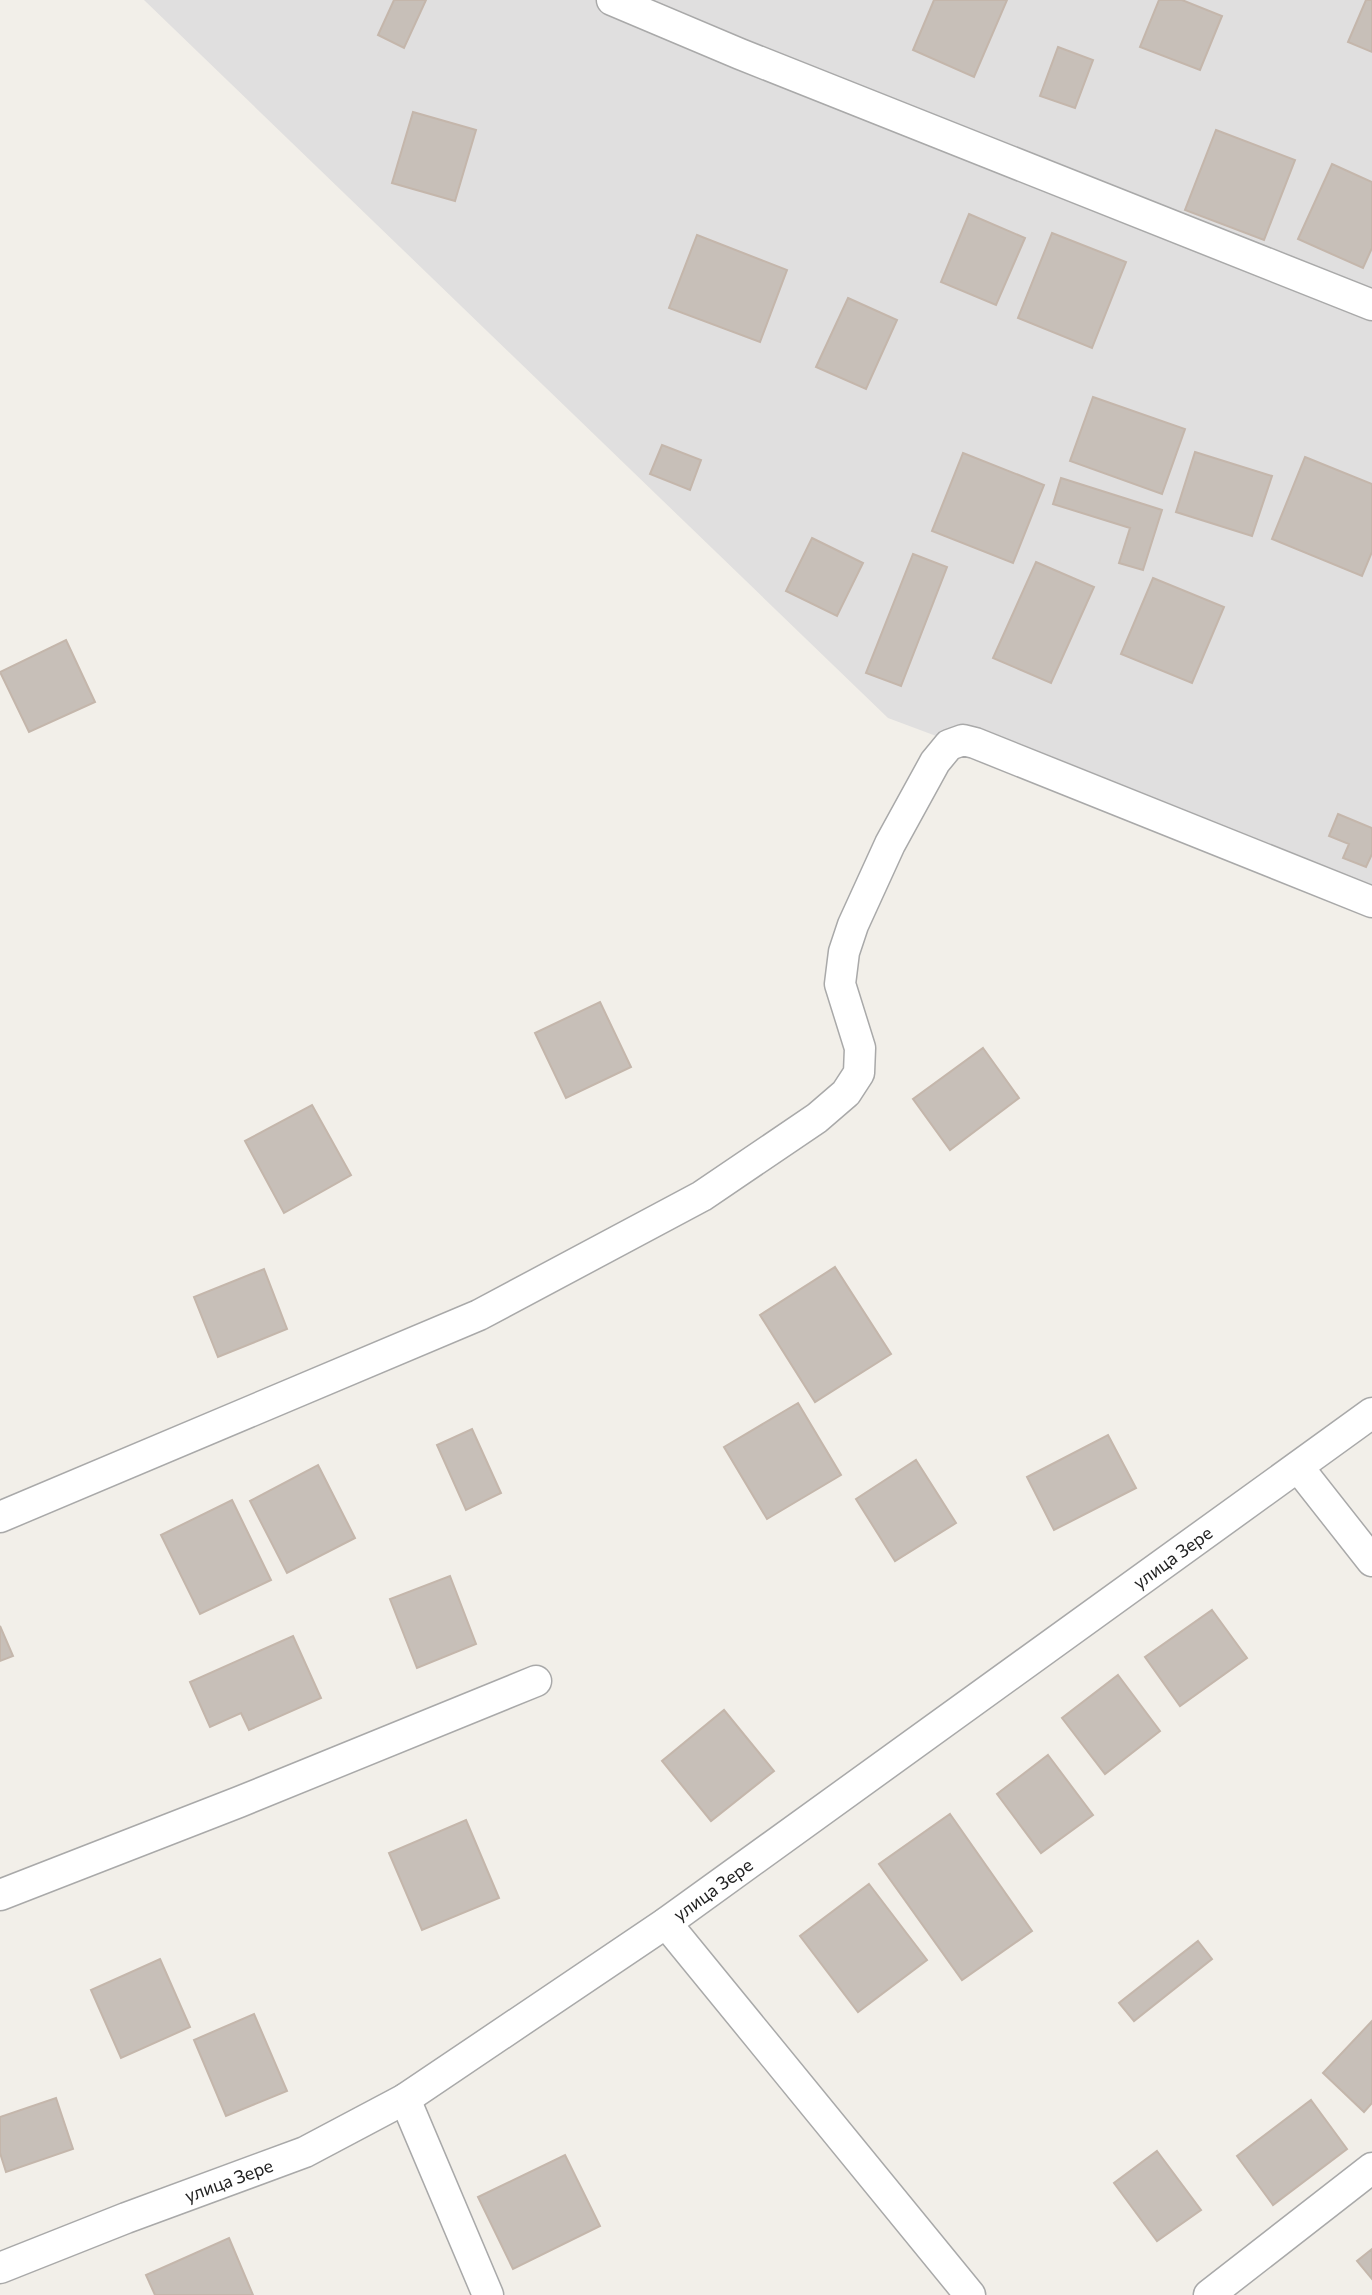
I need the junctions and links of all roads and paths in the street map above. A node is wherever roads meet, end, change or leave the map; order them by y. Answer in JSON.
{"nodes":[{"id":1,"x":612,"y":0,"type":"edge"},
{"id":2,"x":1372,"y":305,"type":"edge"},
{"id":3,"x":1372,"y":902,"type":"edge"},
{"id":4,"x":1372,"y":1413,"type":"edge"},
{"id":5,"x":1298,"y":1467,"type":"junction"},
{"id":6,"x":0,"y":1517,"type":"edge"},
{"id":7,"x":1372,"y":1561,"type":"edge"},
{"id":8,"x":536,"y":1681,"type":"dead end"},
{"id":9,"x":0,"y":1895,"type":"edge"},
{"id":10,"x":666,"y":1923,"type":"junction"},
{"id":11,"x":405,"y":2099,"type":"junction"},
{"id":12,"x":1372,"y":2168,"type":"edge"},
{"id":13,"x":0,"y":2267,"type":"edge"},
{"id":14,"x":488,"y":2295,"type":"edge"},
{"id":15,"x":970,"y":2295,"type":"edge"},
{"id":16,"x":1209,"y":2295,"type":"edge"}],
"edges":[{"from":1,"to":2,"type":"street"},
{"from":3,"to":6,"type":"street"},
{"from":4,"to":5,"type":"street","name":"улица Зере"},
{"from":5,"to":7,"type":"street"},
{"from":5,"to":10,"type":"street","name":"улица Зере"},
{"from":8,"to":9,"type":"street"},
{"from":10,"to":11,"type":"street","name":"улица Зере"},
{"from":10,"to":15,"type":"street"},
{"from":11,"to":13,"type":"street","name":"улица Зере"},
{"from":11,"to":14,"type":"street"},
{"from":12,"to":16,"type":"street"}]}
